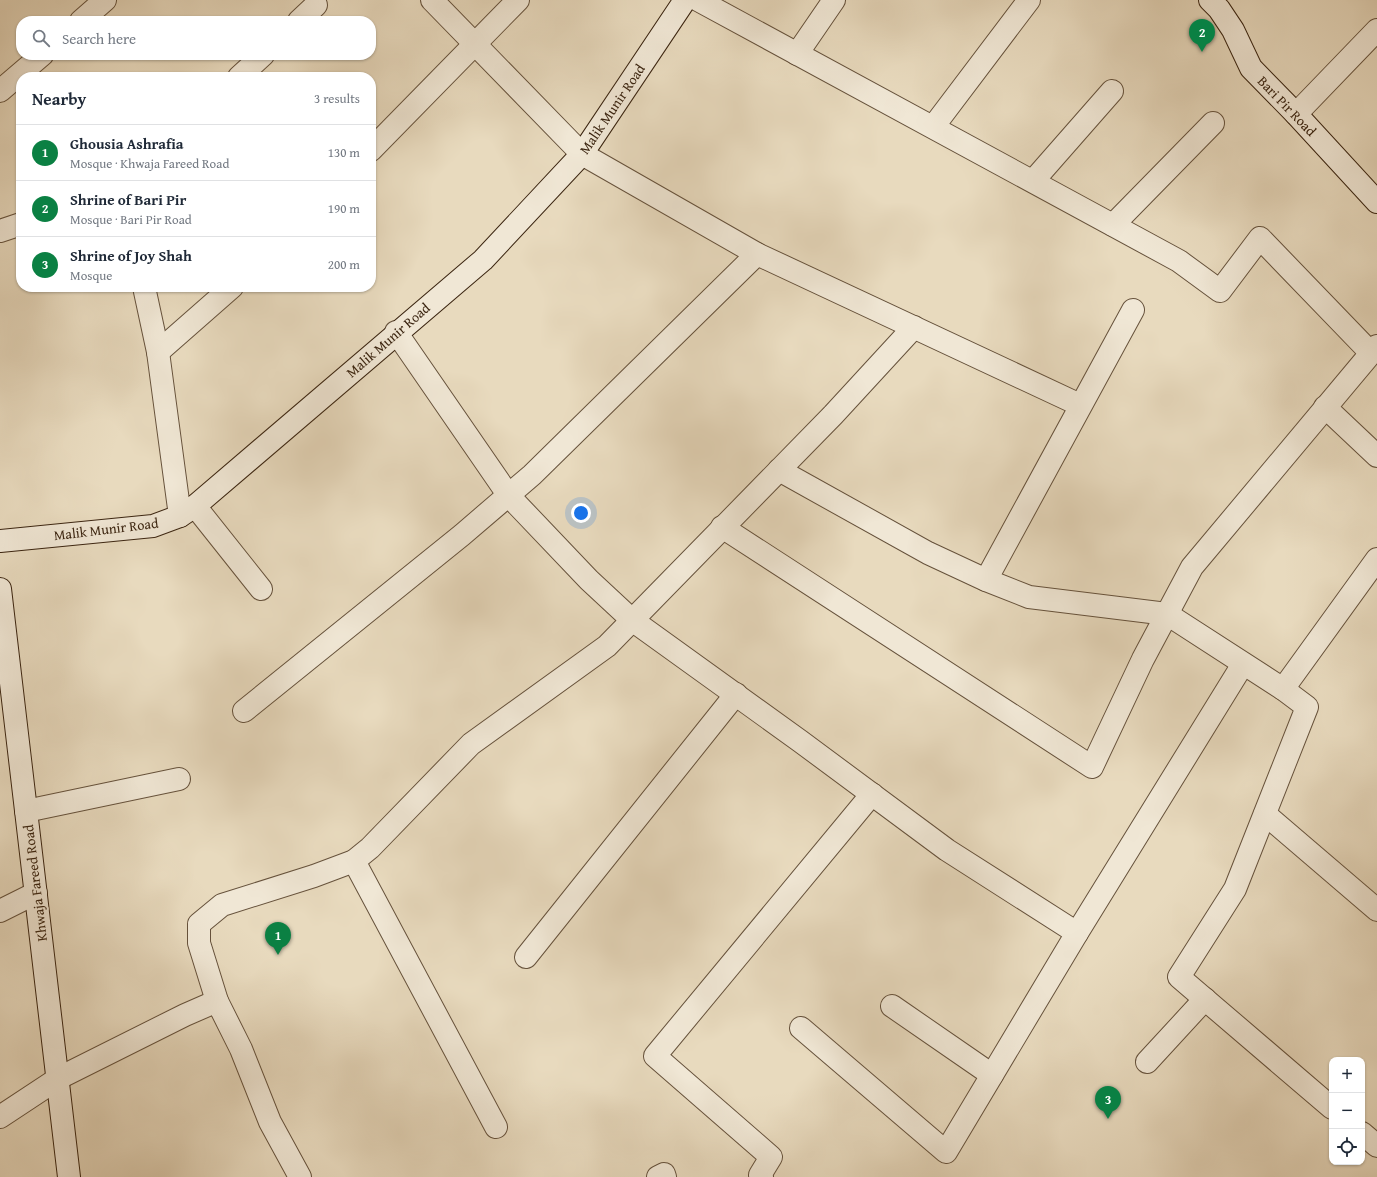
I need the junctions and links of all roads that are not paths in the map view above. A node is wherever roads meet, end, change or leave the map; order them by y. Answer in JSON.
{"nodes":[{"id":1,"x":105,"y":0,"type":"edge"},
{"id":2,"x":432,"y":0,"type":"edge"},
{"id":3,"x":518,"y":0,"type":"edge"},
{"id":4,"x":685,"y":0,"type":"edge"},
{"id":5,"x":698,"y":0,"type":"edge"},
{"id":6,"x":834,"y":0,"type":"edge"},
{"id":7,"x":1029,"y":0,"type":"edge"},
{"id":8,"x":1210,"y":0,"type":"edge"},
{"id":9,"x":316,"y":5,"type":"dead end"},
{"id":10,"x":87,"y":16,"type":"edge"},
{"id":11,"x":304,"y":16,"type":"edge"},
{"id":12,"x":1377,"y":30,"type":"edge"},
{"id":13,"x":475,"y":44,"type":"junction"},
{"id":14,"x":797,"y":54,"type":"junction"},
{"id":15,"x":36,"y":60,"type":"edge"},
{"id":16,"x":258,"y":60,"type":"edge"},
{"id":17,"x":22,"y":72,"type":"edge"},
{"id":18,"x":244,"y":72,"type":"edge"},
{"id":19,"x":16,"y":77,"type":"edge"},
{"id":20,"x":0,"y":91,"type":"edge"},
{"id":21,"x":1112,"y":91,"type":"dead end"},
{"id":22,"x":1296,"y":114,"type":"junction"},
{"id":23,"x":1212,"y":123,"type":"dead end"},
{"id":24,"x":933,"y":127,"type":"junction"},
{"id":25,"x":376,"y":145,"type":"edge"},
{"id":26,"x":582,"y":154,"type":"junction"},
{"id":27,"x":1033,"y":181,"type":"junction"},
{"id":28,"x":1377,"y":202,"type":"edge"},
{"id":29,"x":1113,"y":225,"type":"junction"},
{"id":30,"x":16,"y":226,"type":"edge"},
{"id":31,"x":0,"y":231,"type":"edge"},
{"id":32,"x":757,"y":254,"type":"junction"},
{"id":33,"x":145,"y":292,"type":"edge"},
{"id":34,"x":226,"y":292,"type":"edge"},
{"id":35,"x":1133,"y":310,"type":"dead end"},
{"id":36,"x":914,"y":327,"type":"junction"},
{"id":37,"x":396,"y":332,"type":"junction"},
{"id":38,"x":1374,"y":349,"type":"edge"},
{"id":39,"x":158,"y":352,"type":"junction"},
{"id":40,"x":1080,"y":405,"type":"junction"},
{"id":41,"x":1325,"y":408,"type":"junction"},
{"id":42,"x":1377,"y":456,"type":"edge"},
{"id":43,"x":779,"y":470,"type":"junction"},
{"id":44,"x":508,"y":496,"type":"junction"},
{"id":45,"x":188,"y":511,"type":"junction"},
{"id":46,"x":722,"y":527,"type":"junction"},
{"id":47,"x":0,"y":541,"type":"edge"},
{"id":48,"x":1377,"y":559,"type":"edge"},
{"id":49,"x":986,"y":580,"type":"junction"},
{"id":50,"x":0,"y":589,"type":"edge"},
{"id":51,"x":261,"y":589,"type":"dead end"},
{"id":52,"x":1167,"y":614,"type":"junction"},
{"id":53,"x":632,"y":620,"type":"junction"},
{"id":54,"x":1243,"y":664,"type":"junction"},
{"id":55,"x":1283,"y":689,"type":"junction"},
{"id":56,"x":736,"y":694,"type":"junction"},
{"id":57,"x":244,"y":711,"type":"dead end"},
{"id":58,"x":179,"y":780,"type":"dead end"},
{"id":59,"x":872,"y":794,"type":"junction"},
{"id":60,"x":26,"y":811,"type":"junction"},
{"id":61,"x":1265,"y":814,"type":"junction"},
{"id":62,"x":354,"y":861,"type":"junction"},
{"id":63,"x":36,"y":893,"type":"junction"},
{"id":64,"x":1377,"y":910,"type":"edge"},
{"id":65,"x":0,"y":911,"type":"edge"},
{"id":66,"x":1077,"y":933,"type":"junction"},
{"id":67,"x":526,"y":956,"type":"dead end"},
{"id":68,"x":1205,"y":999,"type":"junction"},
{"id":69,"x":217,"y":1001,"type":"junction"},
{"id":70,"x":892,"y":1006,"type":"dead end"},
{"id":71,"x":801,"y":1028,"type":"dead end"},
{"id":72,"x":1147,"y":1062,"type":"dead end"},
{"id":73,"x":992,"y":1075,"type":"junction"},
{"id":74,"x":59,"y":1078,"type":"junction"},
{"id":75,"x":1329,"y":1105,"type":"edge"},
{"id":76,"x":0,"y":1118,"type":"edge"},
{"id":77,"x":496,"y":1126,"type":"dead end"},
{"id":78,"x":1365,"y":1136,"type":"edge"},
{"id":79,"x":1377,"y":1146,"type":"edge"},
{"id":80,"x":69,"y":1177,"type":"edge"},
{"id":81,"x":300,"y":1177,"type":"edge"},
{"id":82,"x":658,"y":1177,"type":"edge"},
{"id":83,"x":665,"y":1177,"type":"edge"},
{"id":84,"x":762,"y":1177,"type":"edge"}],
"edges":[{"from":1,"to":10,"type":"street"},
{"from":2,"to":13,"type":"street"},
{"from":3,"to":13,"type":"street"},
{"from":4,"to":26,"type":"street","name":"Malik Munir Road"},
{"from":5,"to":14,"type":"street"},
{"from":6,"to":14,"type":"street"},
{"from":7,"to":24,"type":"street"},
{"from":8,"to":22,"type":"street","name":"Bari Pir Road"},
{"from":9,"to":11,"type":"street"},
{"from":12,"to":22,"type":"street"},
{"from":13,"to":25,"type":"street"},
{"from":13,"to":26,"type":"street"},
{"from":14,"to":24,"type":"street"},
{"from":15,"to":17,"type":"street"},
{"from":16,"to":18,"type":"street"},
{"from":19,"to":20,"type":"street"},
{"from":21,"to":27,"type":"street"},
{"from":22,"to":28,"type":"street","name":"Bari Pir Road"},
{"from":23,"to":29,"type":"street"},
{"from":24,"to":27,"type":"street"},
{"from":26,"to":32,"type":"street"},
{"from":26,"to":37,"type":"street","name":"Malik Munir Road"},
{"from":27,"to":29,"type":"street"},
{"from":29,"to":38,"type":"street"},
{"from":30,"to":31,"type":"street"},
{"from":32,"to":36,"type":"street"},
{"from":32,"to":44,"type":"street"},
{"from":33,"to":39,"type":"street"},
{"from":34,"to":39,"type":"street"},
{"from":35,"to":40,"type":"street"},
{"from":36,"to":40,"type":"street"},
{"from":36,"to":43,"type":"street"},
{"from":37,"to":44,"type":"street"},
{"from":37,"to":45,"type":"street","name":"Malik Munir Road"},
{"from":38,"to":41,"type":"street"},
{"from":39,"to":45,"type":"street"},
{"from":40,"to":49,"type":"street"},
{"from":41,"to":42,"type":"street"},
{"from":41,"to":52,"type":"street"},
{"from":43,"to":46,"type":"street"},
{"from":43,"to":49,"type":"street"},
{"from":44,"to":53,"type":"street"},
{"from":44,"to":57,"type":"street"},
{"from":45,"to":47,"type":"street","name":"Malik Munir Road"},
{"from":45,"to":51,"type":"street"},
{"from":46,"to":52,"type":"street"},
{"from":46,"to":53,"type":"street"},
{"from":48,"to":55,"type":"street"},
{"from":49,"to":52,"type":"street"},
{"from":50,"to":60,"type":"street","name":"Khwaja Fareed Road"},
{"from":52,"to":54,"type":"street"},
{"from":53,"to":56,"type":"street"},
{"from":53,"to":62,"type":"street"},
{"from":54,"to":55,"type":"street"},
{"from":54,"to":66,"type":"street"},
{"from":55,"to":61,"type":"street"},
{"from":56,"to":59,"type":"street"},
{"from":56,"to":67,"type":"street"},
{"from":58,"to":60,"type":"street"},
{"from":59,"to":66,"type":"street"},
{"from":59,"to":84,"type":"street"},
{"from":60,"to":63,"type":"street","name":"Khwaja Fareed Road"},
{"from":61,"to":64,"type":"street"},
{"from":61,"to":68,"type":"street"},
{"from":62,"to":69,"type":"street"},
{"from":62,"to":77,"type":"street"},
{"from":63,"to":65,"type":"street"},
{"from":63,"to":74,"type":"street","name":"Khwaja Fareed Road"},
{"from":66,"to":73,"type":"street"},
{"from":68,"to":72,"type":"street"},
{"from":68,"to":75,"type":"street"},
{"from":69,"to":74,"type":"street"},
{"from":69,"to":81,"type":"street"},
{"from":70,"to":73,"type":"street"},
{"from":71,"to":73,"type":"street"},
{"from":74,"to":76,"type":"street"},
{"from":74,"to":80,"type":"street","name":"Khwaja Fareed Road"},
{"from":78,"to":79,"type":"street"},
{"from":82,"to":83,"type":"street"}]}
